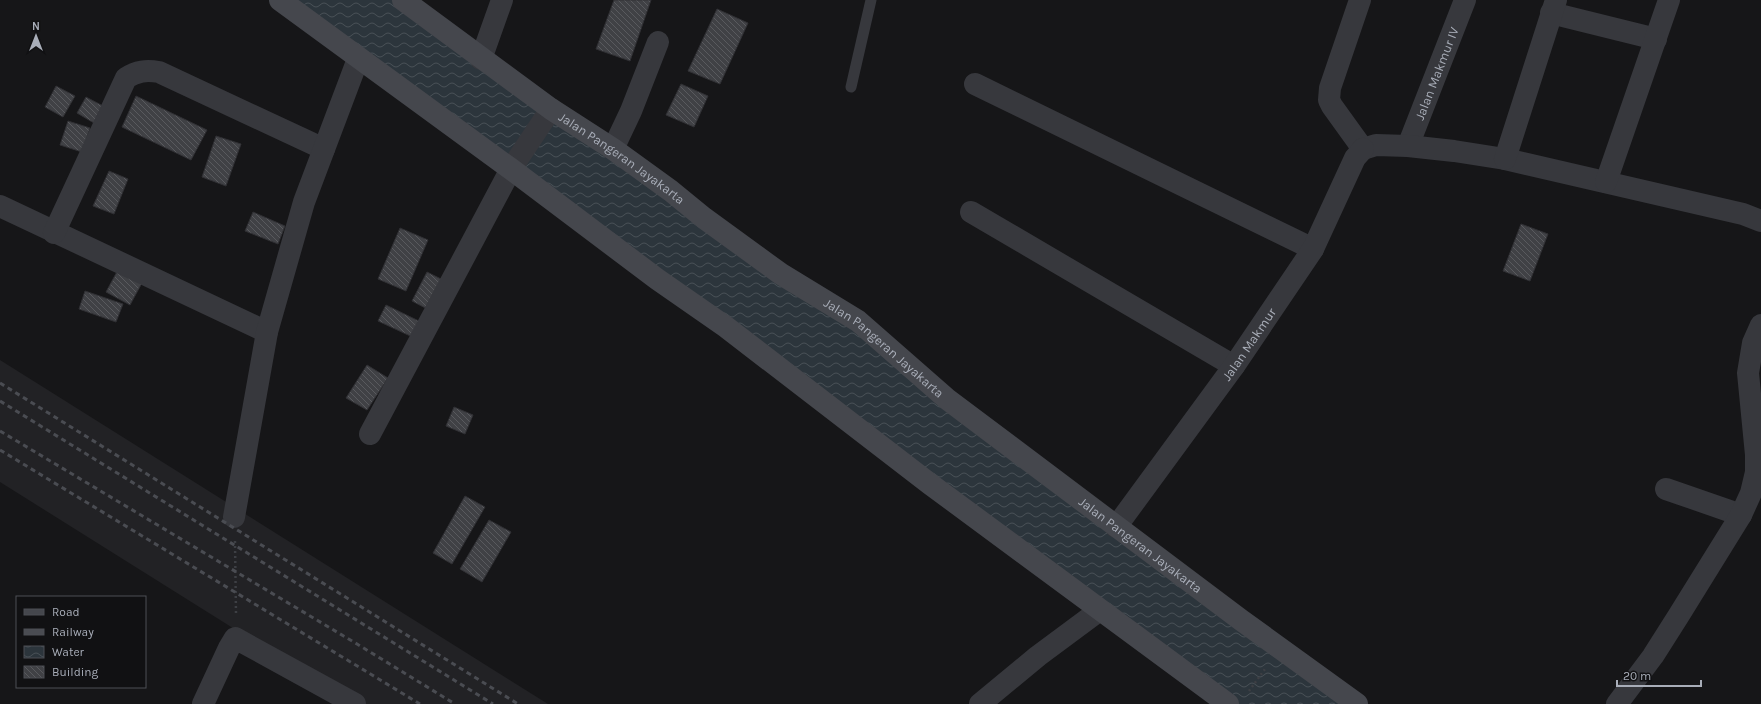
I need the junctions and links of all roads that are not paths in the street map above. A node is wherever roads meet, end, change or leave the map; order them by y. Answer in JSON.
{"nodes":[{"id":1,"x":280,"y":0,"type":"edge"},
{"id":2,"x":403,"y":0,"type":"edge"},
{"id":3,"x":502,"y":0,"type":"edge"},
{"id":4,"x":871,"y":0,"type":"edge"},
{"id":5,"x":1360,"y":0,"type":"edge"},
{"id":6,"x":1465,"y":0,"type":"edge"},
{"id":7,"x":1669,"y":0,"type":"edge"},
{"id":8,"x":1554,"y":6,"type":"edge"},
{"id":9,"x":1656,"y":39,"type":"junction"},
{"id":10,"x":658,"y":42,"type":"dead end"},
{"id":11,"x":358,"y":59,"type":"junction"},
{"id":12,"x":481,"y":59,"type":"junction"},
{"id":13,"x":975,"y":84,"type":"dead end"},
{"id":14,"x":851,"y":87,"type":"dead end"},
{"id":15,"x":549,"y":114,"type":"junction"},
{"id":16,"x":1408,"y":146,"type":"junction"},
{"id":17,"x":324,"y":149,"type":"junction"},
{"id":18,"x":612,"y":149,"type":"junction"},
{"id":19,"x":1363,"y":149,"type":"junction"},
{"id":20,"x":1505,"y":159,"type":"junction"},
{"id":21,"x":516,"y":162,"type":"junction"},
{"id":22,"x":1606,"y":182,"type":"junction"},
{"id":23,"x":0,"y":206,"type":"edge"},
{"id":24,"x":971,"y":212,"type":"dead end"},
{"id":25,"x":1761,"y":221,"type":"edge"},
{"id":26,"x":54,"y":233,"type":"junction"},
{"id":27,"x":1313,"y":249,"type":"junction"},
{"id":28,"x":1761,"y":326,"type":"edge"},
{"id":29,"x":267,"y":332,"type":"junction"},
{"id":30,"x":1234,"y":366,"type":"junction"},
{"id":31,"x":1756,"y":409,"type":"edge"},
{"id":32,"x":370,"y":434,"type":"dead end"},
{"id":33,"x":1666,"y":489,"type":"dead end"},
{"id":34,"x":1741,"y":516,"type":"junction"},
{"id":35,"x":234,"y":517,"type":"road end"},
{"id":36,"x":1116,"y":527,"type":"junction"},
{"id":37,"x":1100,"y":610,"type":"junction"},
{"id":38,"x":203,"y":704,"type":"edge"},
{"id":39,"x":355,"y":704,"type":"edge"},
{"id":40,"x":980,"y":704,"type":"edge"},
{"id":41,"x":1228,"y":704,"type":"edge"},
{"id":42,"x":1357,"y":704,"type":"edge"},
{"id":43,"x":1616,"y":704,"type":"edge"}],
"edges":[{"from":1,"to":11,"type":"street"},
{"from":2,"to":12,"type":"street","name":"Jalan Pangeran Jayakarta"},
{"from":3,"to":12,"type":"street"},
{"from":4,"to":14,"type":"lane"},
{"from":5,"to":19,"type":"street"},
{"from":6,"to":16,"type":"street","name":"Jalan Makmur IV"},
{"from":7,"to":9,"type":"street"},
{"from":8,"to":9,"type":"street"},
{"from":8,"to":20,"type":"street"},
{"from":9,"to":22,"type":"street"},
{"from":10,"to":18,"type":"street"},
{"from":11,"to":17,"type":"street"},
{"from":11,"to":21,"type":"street"},
{"from":12,"to":15,"type":"street","name":"Jalan Pangeran Jayakarta"},
{"from":13,"to":27,"type":"street"},
{"from":15,"to":18,"type":"street","name":"Jalan Pangeran Jayakarta"},
{"from":15,"to":21,"type":"street"},
{"from":16,"to":19,"type":"street"},
{"from":16,"to":20,"type":"street"},
{"from":17,"to":26,"type":"street"},
{"from":17,"to":29,"type":"street"},
{"from":18,"to":36,"type":"street","name":"Jalan Pangeran Jayakarta"},
{"from":19,"to":27,"type":"street","name":"Jalan Makmur"},
{"from":20,"to":22,"type":"street"},
{"from":21,"to":32,"type":"street"},
{"from":21,"to":37,"type":"street"},
{"from":22,"to":25,"type":"street"},
{"from":23,"to":26,"type":"street"},
{"from":24,"to":30,"type":"street"},
{"from":26,"to":29,"type":"street"},
{"from":27,"to":30,"type":"street","name":"Jalan Makmur"},
{"from":28,"to":31,"type":"street"},
{"from":29,"to":35,"type":"street"},
{"from":30,"to":36,"type":"street","name":"Jalan Makmur"},
{"from":31,"to":34,"type":"street"},
{"from":33,"to":34,"type":"street"},
{"from":34,"to":43,"type":"street"},
{"from":36,"to":42,"type":"street","name":"Jalan Pangeran Jayakarta"},
{"from":37,"to":40,"type":"street"},
{"from":37,"to":41,"type":"street"},
{"from":38,"to":39,"type":"street"}]}
